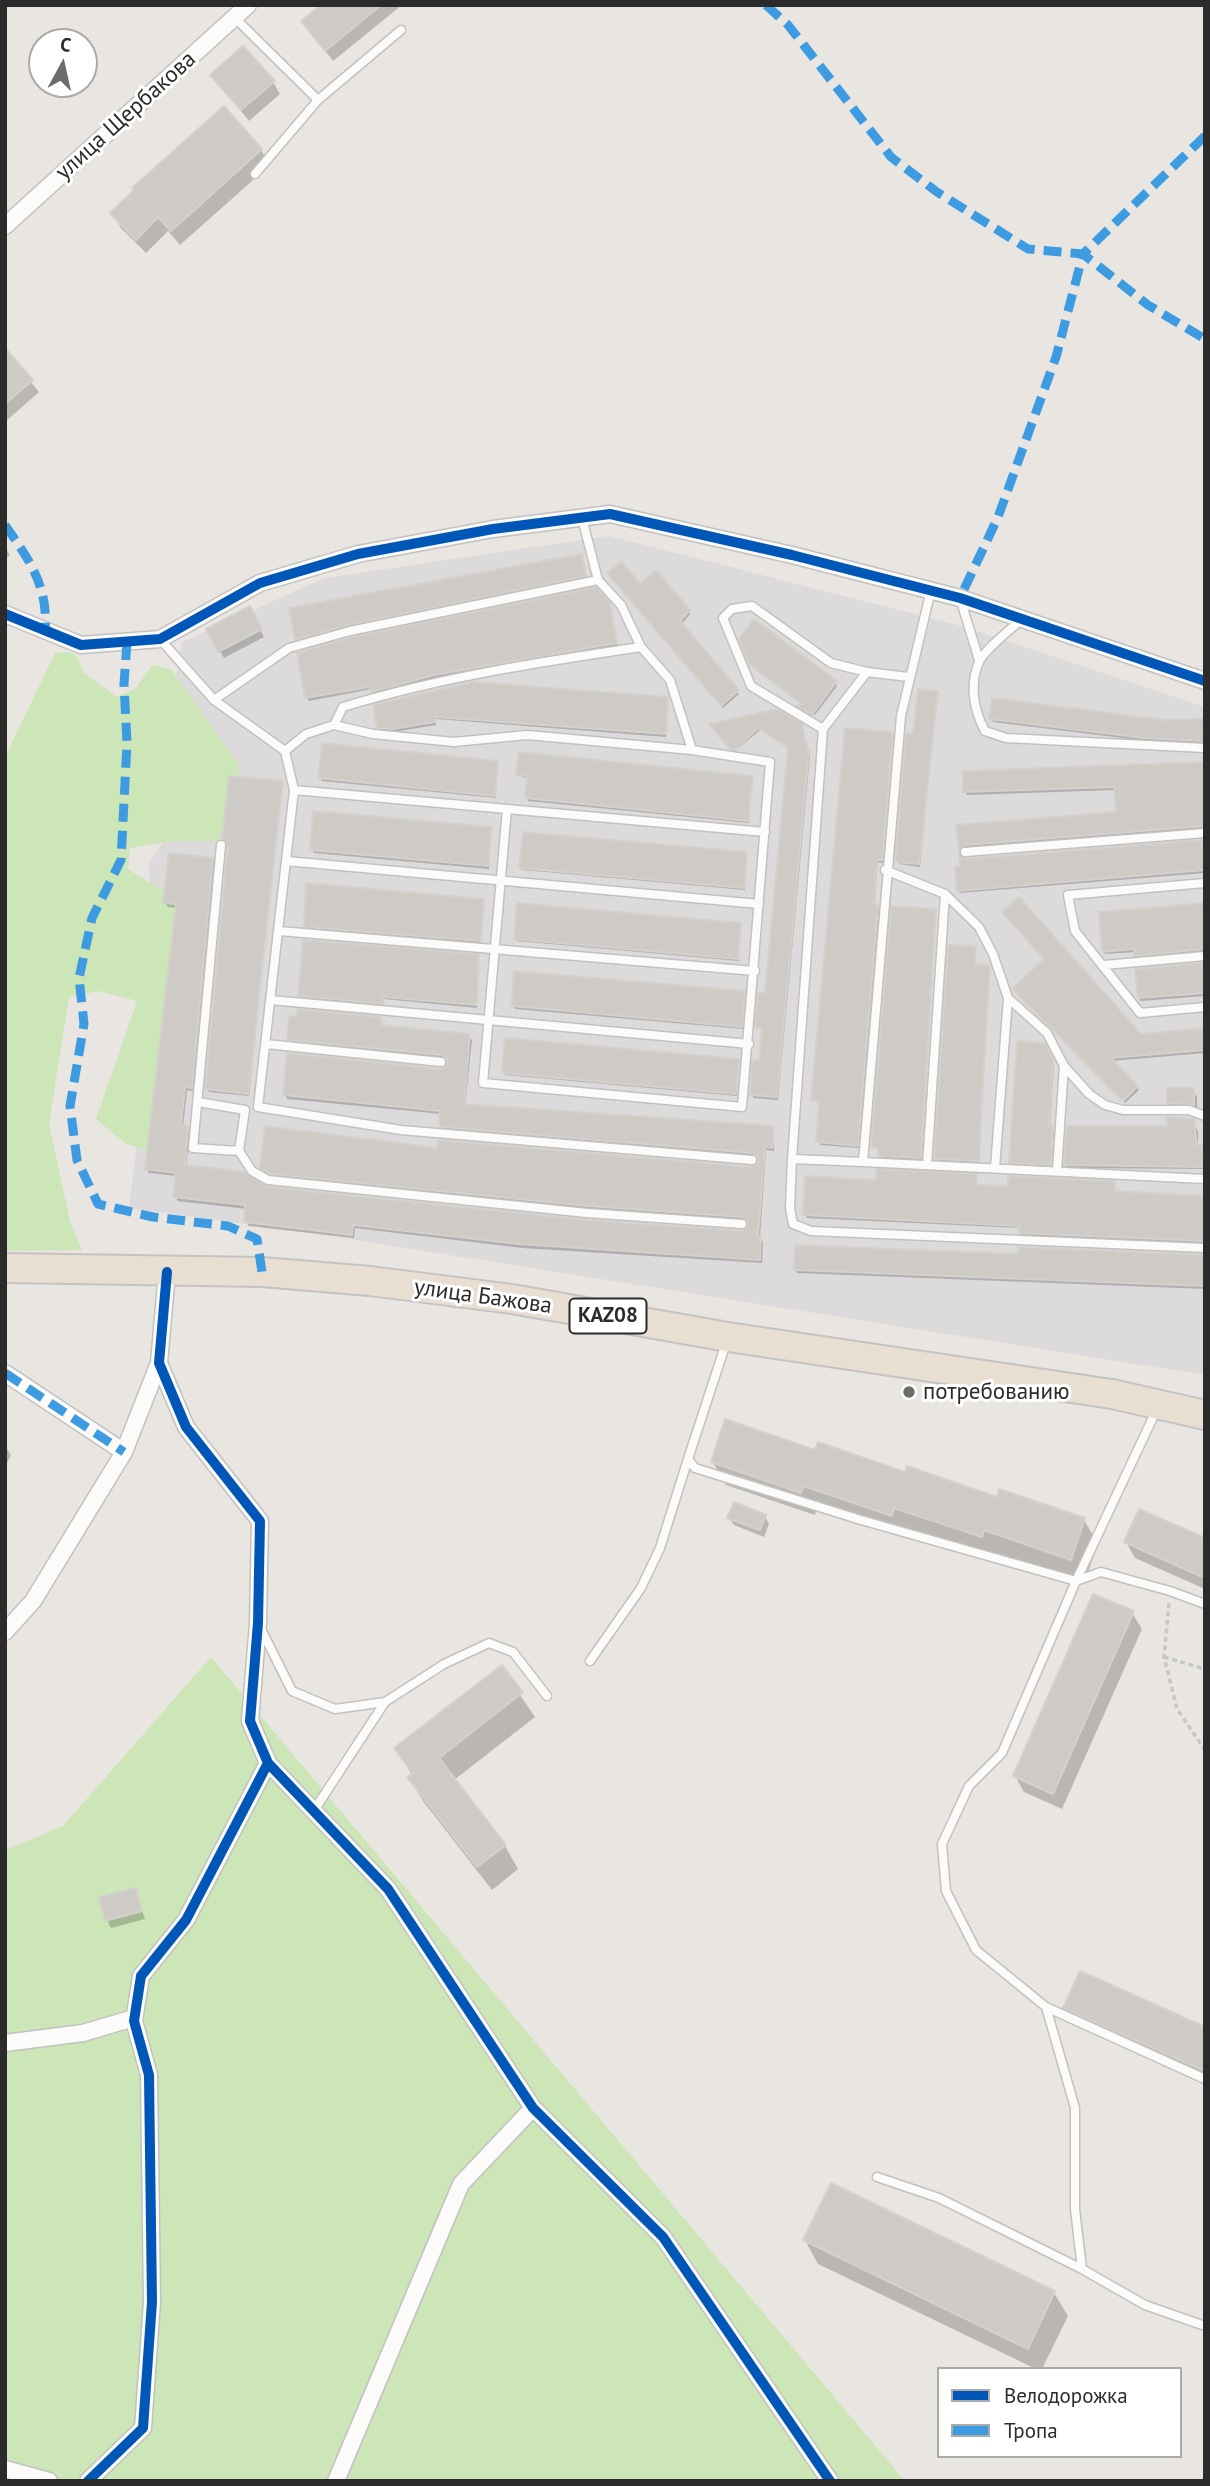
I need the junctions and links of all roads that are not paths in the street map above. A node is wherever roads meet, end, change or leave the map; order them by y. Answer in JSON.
{"nodes":[{"id":1,"x":248,"y":5,"type":"edge"},
{"id":2,"x":234,"y":17,"type":"junction"},
{"id":3,"x":401,"y":30,"type":"dead end"},
{"id":4,"x":318,"y":100,"type":"junction"},
{"id":5,"x":255,"y":174,"type":"dead end"},
{"id":6,"x":5,"y":226,"type":"edge"},
{"id":7,"x":582,"y":518,"type":"junction"},
{"id":8,"x":598,"y":580,"type":"junction"},
{"id":9,"x":931,"y":590,"type":"junction"},
{"id":10,"x":960,"y":598,"type":"junction"},
{"id":11,"x":5,"y":614,"type":"edge"},
{"id":12,"x":1022,"y":619,"type":"junction"},
{"id":13,"x":160,"y":639,"type":"junction"},
{"id":14,"x":641,"y":647,"type":"junction"},
{"id":15,"x":979,"y":660,"type":"junction"},
{"id":16,"x":867,"y":672,"type":"junction"},
{"id":17,"x":908,"y":677,"type":"junction"},
{"id":18,"x":1205,"y":681,"type":"edge"},
{"id":19,"x":215,"y":700,"type":"junction"},
{"id":20,"x":334,"y":725,"type":"junction"},
{"id":21,"x":823,"y":729,"type":"junction"},
{"id":22,"x":1205,"y":748,"type":"edge"},
{"id":23,"x":692,"y":750,"type":"junction"},
{"id":24,"x":285,"y":751,"type":"junction"},
{"id":25,"x":293,"y":790,"type":"junction"},
{"id":26,"x":507,"y":809,"type":"junction"},
{"id":27,"x":765,"y":832,"type":"junction"},
{"id":28,"x":1205,"y":833,"type":"edge"},
{"id":29,"x":221,"y":845,"type":"dead end"},
{"id":30,"x":965,"y":852,"type":"dead end"},
{"id":31,"x":286,"y":861,"type":"junction"},
{"id":32,"x":885,"y":870,"type":"junction"},
{"id":33,"x":501,"y":880,"type":"junction"},
{"id":34,"x":1205,"y":883,"type":"edge"},
{"id":35,"x":945,"y":894,"type":"junction"},
{"id":36,"x":759,"y":904,"type":"junction"},
{"id":37,"x":279,"y":932,"type":"junction"},
{"id":38,"x":495,"y":950,"type":"junction"},
{"id":39,"x":1205,"y":956,"type":"edge"},
{"id":40,"x":1104,"y":965,"type":"junction"},
{"id":41,"x":755,"y":971,"type":"junction"},
{"id":42,"x":1008,"y":998,"type":"junction"},
{"id":43,"x":271,"y":1000,"type":"junction"},
{"id":44,"x":1205,"y":1007,"type":"edge"},
{"id":45,"x":489,"y":1020,"type":"junction"},
{"id":46,"x":267,"y":1044,"type":"junction"},
{"id":47,"x":749,"y":1044,"type":"junction"},
{"id":48,"x":441,"y":1062,"type":"dead end"},
{"id":49,"x":1064,"y":1066,"type":"junction"},
{"id":50,"x":198,"y":1102,"type":"junction"},
{"id":51,"x":258,"y":1107,"type":"junction"},
{"id":52,"x":245,"y":1110,"type":"junction"},
{"id":53,"x":1205,"y":1116,"type":"edge"},
{"id":54,"x":239,"y":1152,"type":"junction"},
{"id":55,"x":792,"y":1159,"type":"junction"},
{"id":56,"x":752,"y":1160,"type":"dead end"},
{"id":57,"x":863,"y":1162,"type":"junction"},
{"id":58,"x":928,"y":1165,"type":"junction"},
{"id":59,"x":995,"y":1168,"type":"junction"},
{"id":60,"x":1057,"y":1171,"type":"junction"},
{"id":61,"x":1205,"y":1179,"type":"edge"},
{"id":62,"x":742,"y":1224,"type":"dead end"},
{"id":63,"x":1205,"y":1248,"type":"edge"},
{"id":64,"x":5,"y":1268,"type":"edge"},
{"id":65,"x":167,"y":1272,"type":"junction"},
{"id":66,"x":728,"y":1337,"type":"junction"},
{"id":67,"x":159,"y":1363,"type":"junction"},
{"id":68,"x":5,"y":1373,"type":"edge"},
{"id":69,"x":1159,"y":1405,"type":"junction"},
{"id":70,"x":1205,"y":1415,"type":"edge"},
{"id":71,"x":124,"y":1452,"type":"junction"},
{"id":72,"x":688,"y":1459,"type":"junction"},
{"id":73,"x":1076,"y":1581,"type":"junction"},
{"id":74,"x":1205,"y":1604,"type":"edge"},
{"id":75,"x":258,"y":1623,"type":"junction"},
{"id":76,"x":5,"y":1632,"type":"edge"},
{"id":77,"x":590,"y":1661,"type":"dead end"},
{"id":78,"x":547,"y":1696,"type":"dead end"},
{"id":79,"x":385,"y":1702,"type":"junction"},
{"id":80,"x":268,"y":1763,"type":"junction"},
{"id":81,"x":313,"y":1812,"type":"junction"},
{"id":82,"x":1046,"y":2007,"type":"junction"},
{"id":83,"x":134,"y":2021,"type":"junction"},
{"id":84,"x":5,"y":2043,"type":"edge"},
{"id":85,"x":1205,"y":2079,"type":"edge"},
{"id":86,"x":533,"y":2108,"type":"junction"},
{"id":87,"x":877,"y":2177,"type":"dead end"},
{"id":88,"x":1082,"y":2269,"type":"junction"},
{"id":89,"x":1205,"y":2326,"type":"edge"},
{"id":90,"x":5,"y":2469,"type":"edge"},
{"id":91,"x":50,"y":2481,"type":"edge"},
{"id":92,"x":88,"y":2481,"type":"edge"},
{"id":93,"x":336,"y":2481,"type":"edge"},
{"id":94,"x":830,"y":2481,"type":"edge"}],
"edges":[{"from":1,"to":2,"type":"street","name":"улица Щербакова"},
{"from":2,"to":4,"type":"lane"},
{"from":2,"to":6,"type":"street","name":"улица Щербакова"},
{"from":3,"to":4,"type":"lane"},
{"from":4,"to":5,"type":"lane"},
{"from":7,"to":8,"type":"lane"},
{"from":7,"to":9,"type":"street"},
{"from":7,"to":13,"type":"street"},
{"from":8,"to":14,"type":"lane"},
{"from":8,"to":19,"type":"lane"},
{"from":9,"to":10,"type":"street"},
{"from":9,"to":17,"type":"lane"},
{"from":10,"to":12,"type":"street"},
{"from":10,"to":15,"type":"lane"},
{"from":11,"to":13,"type":"street"},
{"from":12,"to":15,"type":"lane"},
{"from":12,"to":18,"type":"street"},
{"from":13,"to":19,"type":"lane"},
{"from":14,"to":20,"type":"lane"},
{"from":14,"to":23,"type":"lane"},
{"from":15,"to":22,"type":"lane"},
{"from":16,"to":17,"type":"lane"},
{"from":16,"to":21,"type":"lane"},
{"from":16,"to":21,"type":"lane"},
{"from":17,"to":32,"type":"lane"},
{"from":19,"to":24,"type":"lane"},
{"from":20,"to":23,"type":"lane"},
{"from":20,"to":24,"type":"lane"},
{"from":21,"to":55,"type":"lane"},
{"from":23,"to":27,"type":"lane"},
{"from":24,"to":25,"type":"lane"},
{"from":25,"to":26,"type":"lane"},
{"from":25,"to":31,"type":"lane"},
{"from":26,"to":27,"type":"lane"},
{"from":26,"to":33,"type":"lane"},
{"from":27,"to":36,"type":"lane"},
{"from":28,"to":30,"type":"lane"},
{"from":29,"to":50,"type":"lane"},
{"from":31,"to":33,"type":"lane"},
{"from":31,"to":37,"type":"lane"},
{"from":32,"to":35,"type":"lane"},
{"from":32,"to":57,"type":"lane"},
{"from":33,"to":36,"type":"lane"},
{"from":33,"to":38,"type":"lane"},
{"from":34,"to":40,"type":"lane"},
{"from":35,"to":42,"type":"lane"},
{"from":35,"to":58,"type":"lane"},
{"from":36,"to":41,"type":"lane"},
{"from":37,"to":38,"type":"lane"},
{"from":37,"to":43,"type":"lane"},
{"from":38,"to":41,"type":"lane"},
{"from":38,"to":45,"type":"lane"},
{"from":39,"to":40,"type":"lane"},
{"from":40,"to":44,"type":"lane"},
{"from":41,"to":47,"type":"lane"},
{"from":42,"to":49,"type":"lane"},
{"from":42,"to":59,"type":"lane"},
{"from":43,"to":45,"type":"lane"},
{"from":43,"to":46,"type":"lane"},
{"from":45,"to":47,"type":"lane"},
{"from":45,"to":47,"type":"lane"},
{"from":46,"to":48,"type":"lane"},
{"from":46,"to":51,"type":"lane"},
{"from":49,"to":53,"type":"lane"},
{"from":49,"to":60,"type":"lane"},
{"from":50,"to":52,"type":"lane"},
{"from":50,"to":54,"type":"lane"},
{"from":51,"to":52,"type":"lane"},
{"from":51,"to":56,"type":"lane"},
{"from":52,"to":54,"type":"lane"},
{"from":54,"to":62,"type":"lane"},
{"from":55,"to":57,"type":"lane"},
{"from":55,"to":63,"type":"lane"},
{"from":57,"to":58,"type":"lane"},
{"from":58,"to":59,"type":"lane"},
{"from":59,"to":60,"type":"lane"},
{"from":60,"to":61,"type":"lane"},
{"from":64,"to":65,"type":"highway","name":"улица Бажова","number":"KAZ08"},
{"from":65,"to":66,"type":"highway","name":"улица Бажова","number":"KAZ08"},
{"from":65,"to":67,"type":"street"},
{"from":66,"to":69,"type":"highway","name":"улица Бажова","number":"KAZ08"},
{"from":66,"to":72,"type":"lane"},
{"from":67,"to":71,"type":"street"},
{"from":67,"to":75,"type":"street"},
{"from":68,"to":71,"type":"street"},
{"from":69,"to":70,"type":"highway","name":"улица Бажова","number":"KAZ08"},
{"from":69,"to":73,"type":"lane"},
{"from":71,"to":76,"type":"street"},
{"from":72,"to":73,"type":"lane"},
{"from":72,"to":77,"type":"lane"},
{"from":73,"to":74,"type":"lane"},
{"from":73,"to":82,"type":"lane"},
{"from":75,"to":79,"type":"lane"},
{"from":75,"to":80,"type":"street"},
{"from":78,"to":79,"type":"lane"},
{"from":79,"to":81,"type":"lane"},
{"from":80,"to":81,"type":"street"},
{"from":80,"to":83,"type":"street"},
{"from":81,"to":86,"type":"street"},
{"from":82,"to":85,"type":"lane"},
{"from":82,"to":88,"type":"lane"},
{"from":83,"to":84,"type":"street"},
{"from":83,"to":92,"type":"street"},
{"from":86,"to":93,"type":"street"},
{"from":86,"to":94,"type":"street"},
{"from":87,"to":88,"type":"lane"},
{"from":88,"to":89,"type":"lane"},
{"from":90,"to":91,"type":"street"}]}
